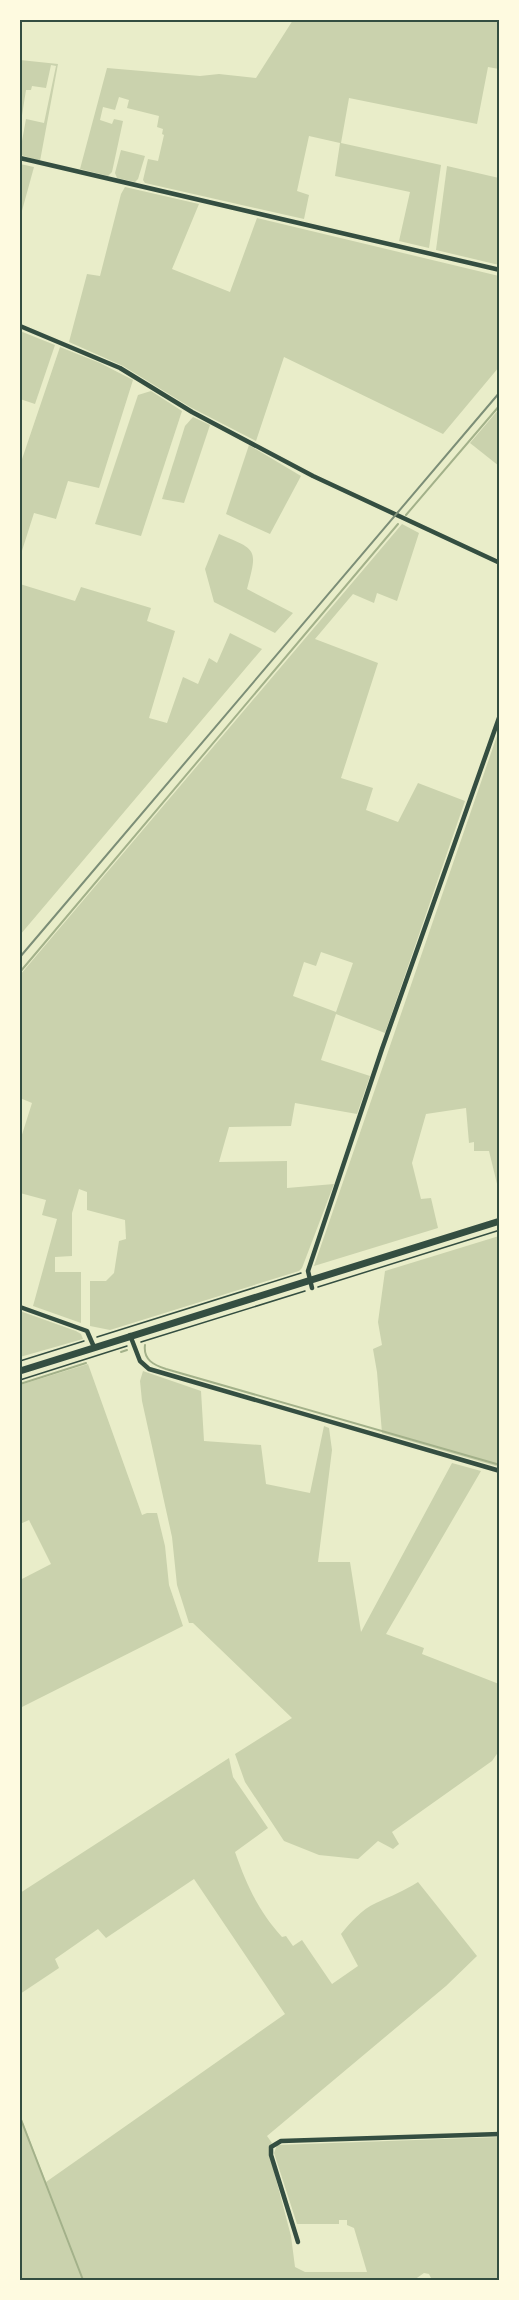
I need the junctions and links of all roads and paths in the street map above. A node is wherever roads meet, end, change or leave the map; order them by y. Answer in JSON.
{"nodes":[{"id":1,"x":20,"y":158,"type":"edge"},
{"id":2,"x":500,"y":270,"type":"edge"},
{"id":3,"x":20,"y":326,"type":"edge"},
{"id":4,"x":500,"y":563,"type":"edge"},
{"id":5,"x":500,"y":715,"type":"edge"},
{"id":6,"x":500,"y":1221,"type":"edge"},
{"id":7,"x":500,"y":1230,"type":"edge"},
{"id":8,"x":308,"y":1271,"type":"junction"},
{"id":9,"x":310,"y":1280,"type":"junction"},
{"id":10,"x":312,"y":1288,"type":"junction"},
{"id":11,"x":20,"y":1306,"type":"edge"},
{"id":12,"x":130,"y":1335,"type":"junction"},
{"id":13,"x":90,"y":1339,"type":"junction"},
{"id":14,"x":134,"y":1344,"type":"junction"},
{"id":15,"x":94,"y":1347,"type":"junction"},
{"id":16,"x":20,"y":1361,"type":"edge"},
{"id":17,"x":20,"y":1371,"type":"edge"},
{"id":18,"x":20,"y":1380,"type":"edge"},
{"id":19,"x":500,"y":1471,"type":"edge"},
{"id":20,"x":500,"y":2134,"type":"edge"},
{"id":21,"x":298,"y":2242,"type":"dead end"}],
"edges":[{"from":1,"to":2,"type":"street"},
{"from":3,"to":4,"type":"street"},
{"from":5,"to":8,"type":"street"},
{"from":6,"to":9,"type":"main road"},
{"from":7,"to":10,"type":"path"},
{"from":8,"to":9,"type":"street"},
{"from":8,"to":13,"type":"path"},
{"from":9,"to":10,"type":"street"},
{"from":9,"to":12,"type":"main road"},
{"from":10,"to":14,"type":"path"},
{"from":11,"to":13,"type":"street"},
{"from":12,"to":14,"type":"street"},
{"from":12,"to":15,"type":"main road"},
{"from":13,"to":15,"type":"street"},
{"from":13,"to":16,"type":"path"},
{"from":14,"to":18,"type":"path"},
{"from":14,"to":19,"type":"street"},
{"from":15,"to":17,"type":"main road"},
{"from":20,"to":21,"type":"street"}]}
